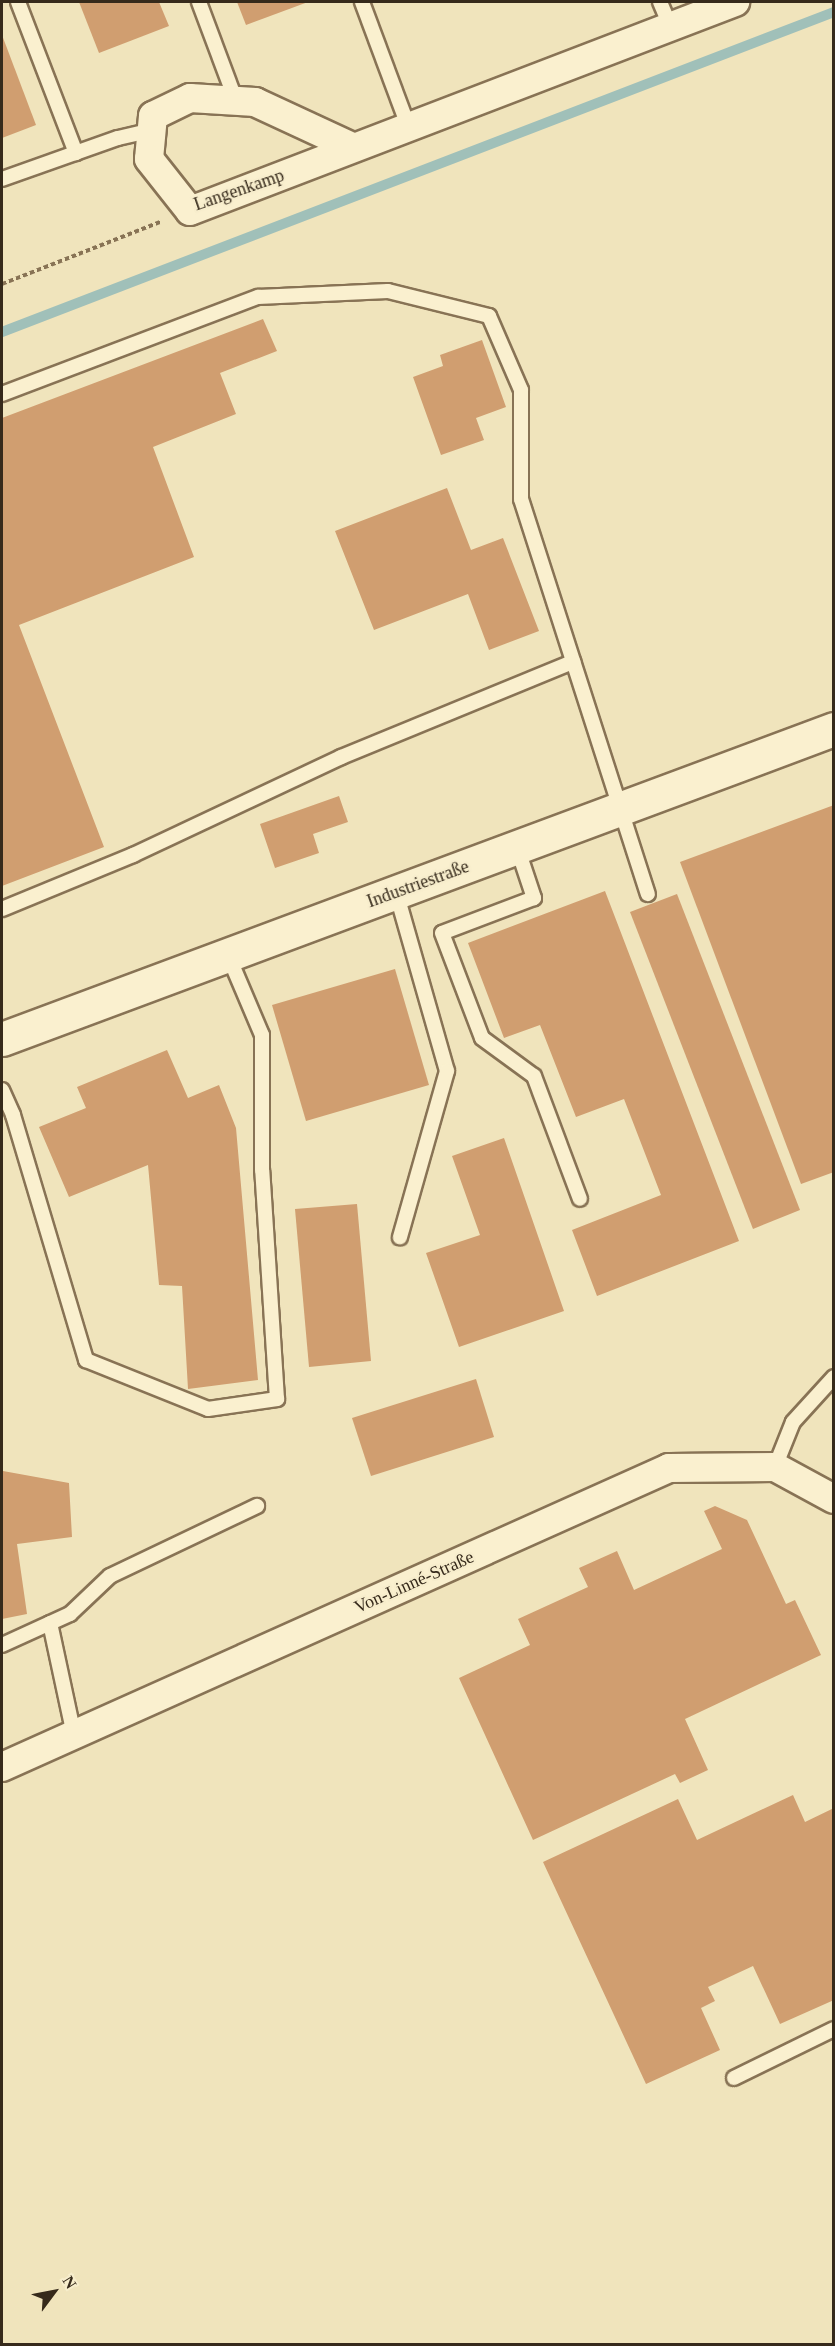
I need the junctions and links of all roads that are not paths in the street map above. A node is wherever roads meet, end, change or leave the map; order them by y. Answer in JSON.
{"nodes":[{"id":1,"x":18,"y":2,"type":"edge"},
{"id":2,"x":199,"y":2,"type":"edge"},
{"id":3,"x":362,"y":2,"type":"edge"},
{"id":4,"x":735,"y":2,"type":"edge"},
{"id":5,"x":665,"y":14,"type":"edge"},
{"id":6,"x":236,"y":101,"type":"junction"},
{"id":7,"x":408,"y":126,"type":"junction"},
{"id":8,"x":152,"y":130,"type":"junction"},
{"id":9,"x":352,"y":147,"type":"junction"},
{"id":10,"x":76,"y":153,"type":"junction"},
{"id":11,"x":2,"y":179,"type":"edge"},
{"id":12,"x":2,"y":394,"type":"edge"},
{"id":13,"x":573,"y":663,"type":"junction"},
{"id":14,"x":834,"y":729,"type":"edge"},
{"id":15,"x":619,"y":809,"type":"junction"},
{"id":16,"x":517,"y":847,"type":"junction"},
{"id":17,"x":396,"y":892,"type":"junction"},
{"id":18,"x":648,"y":894,"type":"dead end"},
{"id":19,"x":2,"y":909,"type":"edge"},
{"id":20,"x":228,"y":954,"type":"junction"},
{"id":21,"x":2,"y":1039,"type":"edge"},
{"id":22,"x":2,"y":1090,"type":"edge"},
{"id":23,"x":580,"y":1198,"type":"dead end"},
{"id":24,"x":400,"y":1237,"type":"dead end"},
{"id":25,"x":834,"y":1377,"type":"edge"},
{"id":26,"x":775,"y":1467,"type":"junction"},
{"id":27,"x":834,"y":1499,"type":"edge"},
{"id":28,"x":257,"y":1506,"type":"dead end"},
{"id":29,"x":50,"y":1623,"type":"junction"},
{"id":30,"x":2,"y":1646,"type":"edge"},
{"id":31,"x":74,"y":1735,"type":"junction"},
{"id":32,"x":2,"y":1767,"type":"edge"},
{"id":33,"x":834,"y":2029,"type":"edge"},
{"id":34,"x":734,"y":2078,"type":"dead end"}],
"edges":[{"from":1,"to":10,"type":"lane"},
{"from":2,"to":6,"type":"lane"},
{"from":3,"to":7,"type":"lane"},
{"from":4,"to":5,"type":"street","name":"Langenkamp"},
{"from":5,"to":7,"type":"street","name":"Langenkamp"},
{"from":6,"to":8,"type":"street"},
{"from":6,"to":9,"type":"street"},
{"from":7,"to":9,"type":"street","name":"Langenkamp"},
{"from":8,"to":9,"type":"street","name":"Langenkamp"},
{"from":8,"to":10,"type":"lane"},
{"from":10,"to":11,"type":"lane"},
{"from":12,"to":13,"type":"lane"},
{"from":13,"to":15,"type":"lane"},
{"from":13,"to":19,"type":"lane"},
{"from":14,"to":15,"type":"street","name":"Industriestraße"},
{"from":15,"to":16,"type":"street","name":"Industriestraße"},
{"from":15,"to":18,"type":"lane"},
{"from":16,"to":17,"type":"street","name":"Industriestraße"},
{"from":16,"to":23,"type":"lane"},
{"from":17,"to":20,"type":"street","name":"Industriestraße"},
{"from":17,"to":24,"type":"lane"},
{"from":20,"to":21,"type":"street","name":"Industriestraße"},
{"from":20,"to":22,"type":"lane"},
{"from":25,"to":26,"type":"lane"},
{"from":26,"to":27,"type":"street","name":"Von-Linné-Straße"},
{"from":26,"to":31,"type":"street","name":"Von-Linné-Straße"},
{"from":28,"to":29,"type":"lane"},
{"from":29,"to":30,"type":"lane"},
{"from":29,"to":31,"type":"lane"},
{"from":31,"to":32,"type":"street","name":"Von-Linné-Straße"},
{"from":33,"to":34,"type":"lane"}]}
